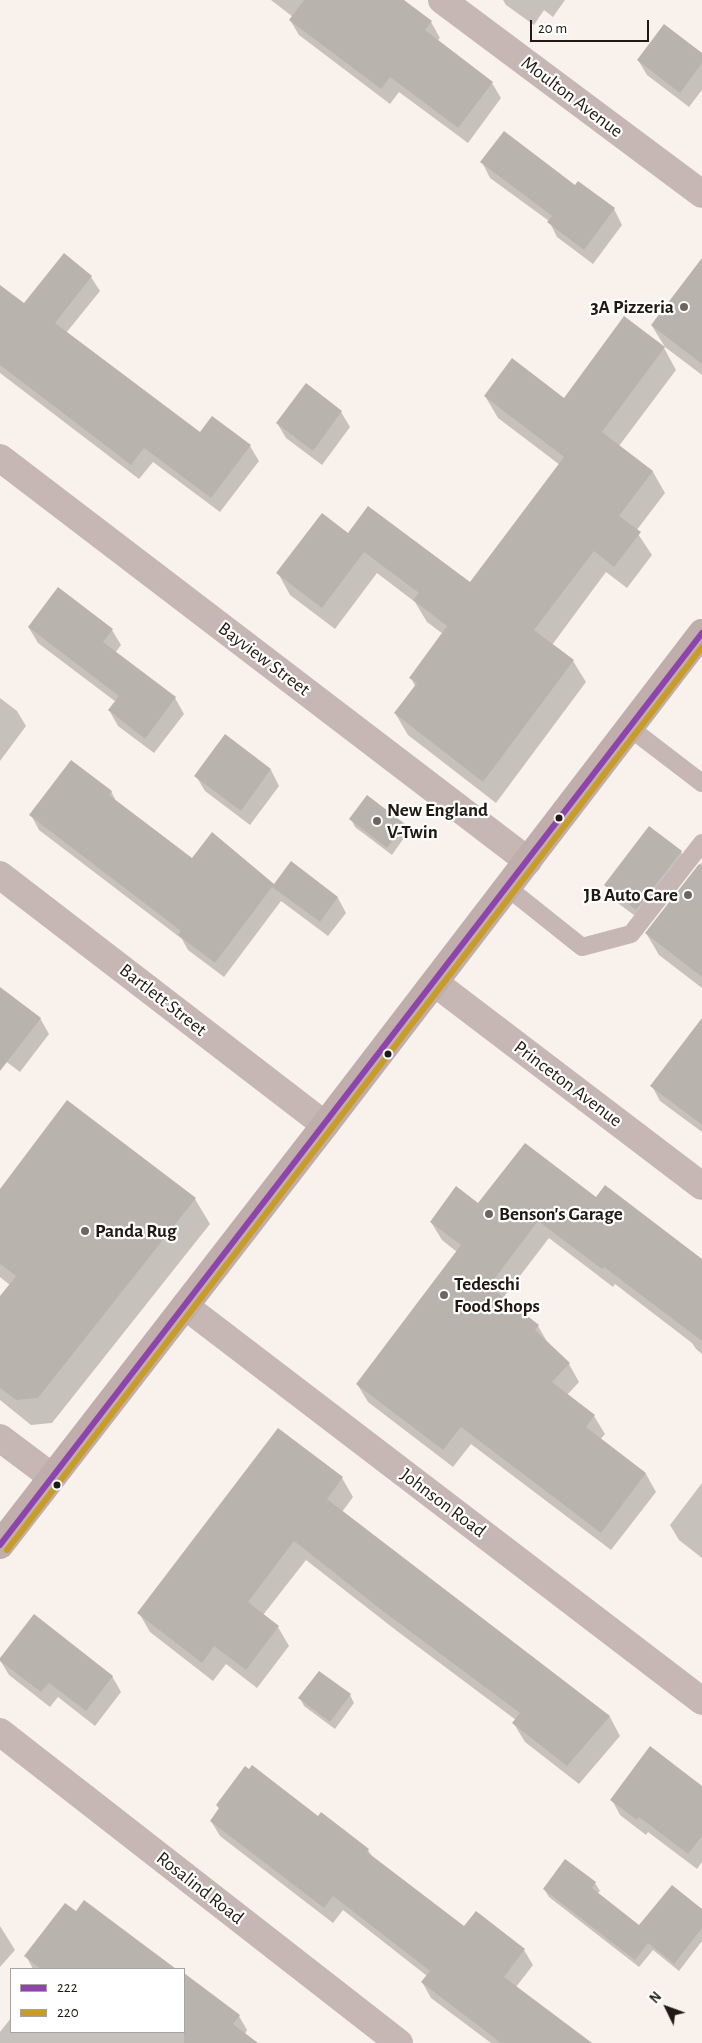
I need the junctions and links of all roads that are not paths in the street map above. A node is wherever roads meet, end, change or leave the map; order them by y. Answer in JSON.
{"nodes":[{"id":1,"x":442,"y":0,"type":"edge"},
{"id":2,"x":702,"y":194,"type":"edge"},
{"id":3,"x":0,"y":458,"type":"edge"},
{"id":4,"x":702,"y":633,"type":"edge"},
{"id":5,"x":630,"y":728,"type":"junction"},
{"id":6,"x":702,"y":783,"type":"edge"},
{"id":7,"x":702,"y":843,"type":"edge"},
{"id":8,"x":528,"y":861,"type":"junction"},
{"id":9,"x":0,"y":875,"type":"edge"},
{"id":10,"x":508,"y":888,"type":"junction"},
{"id":11,"x":435,"y":983,"type":"junction"},
{"id":12,"x":325,"y":1126,"type":"junction"},
{"id":13,"x":702,"y":1186,"type":"edge"},
{"id":14,"x":185,"y":1306,"type":"junction"},
{"id":15,"x":0,"y":1438,"type":"edge"},
{"id":16,"x":52,"y":1477,"type":"junction"},
{"id":17,"x":0,"y":1545,"type":"edge"},
{"id":18,"x":702,"y":1700,"type":"edge"},
{"id":19,"x":0,"y":1732,"type":"edge"},
{"id":20,"x":399,"y":2043,"type":"edge"}],
"edges":[{"from":1,"to":2,"type":"street","name":"Moulton Avenue"},
{"from":3,"to":8,"type":"street","name":"Bayview Street"},
{"from":4,"to":5,"type":"main road"},
{"from":5,"to":6,"type":"lane"},
{"from":5,"to":8,"type":"main road"},
{"from":7,"to":10,"type":"lane"},
{"from":8,"to":10,"type":"main road"},
{"from":9,"to":12,"type":"street","name":"Bartlett Street"},
{"from":10,"to":11,"type":"main road"},
{"from":11,"to":12,"type":"main road"},
{"from":11,"to":13,"type":"street","name":"Princeton Avenue"},
{"from":12,"to":14,"type":"main road"},
{"from":14,"to":16,"type":"main road"},
{"from":14,"to":18,"type":"street","name":"Johnson Road"},
{"from":15,"to":16,"type":"street"},
{"from":16,"to":17,"type":"main road"},
{"from":19,"to":20,"type":"street","name":"Rosalind Road"}]}
